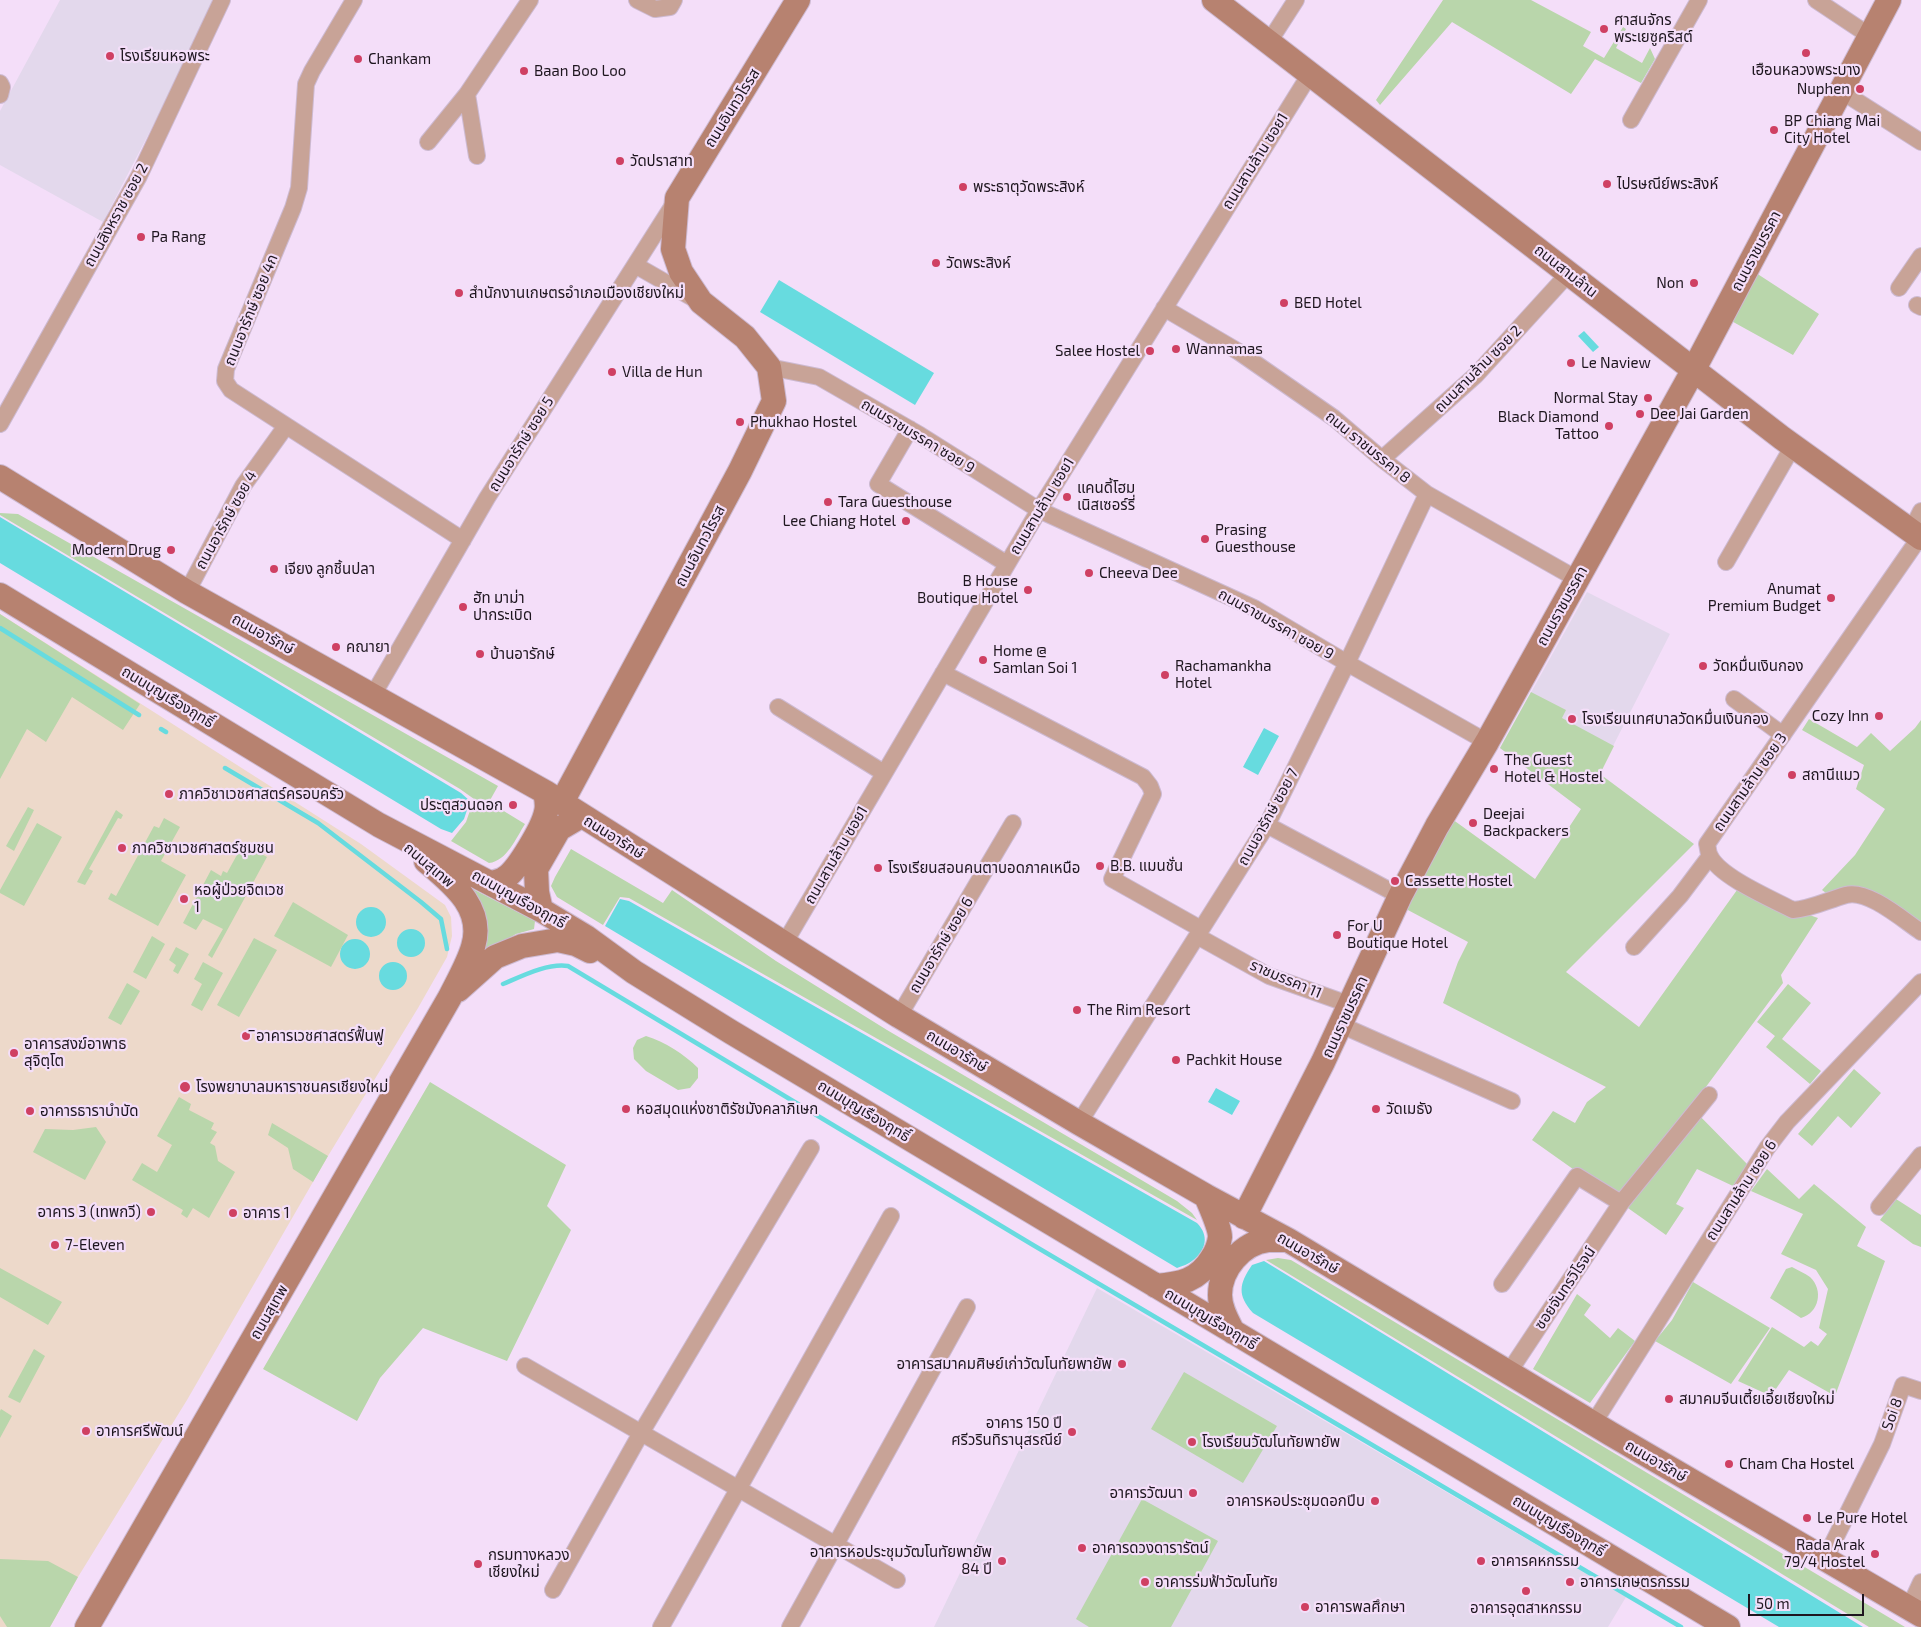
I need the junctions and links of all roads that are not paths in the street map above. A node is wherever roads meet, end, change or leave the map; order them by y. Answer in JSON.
{"nodes":[{"id":1,"x":222,"y":0,"type":"edge"},
{"id":2,"x":354,"y":0,"type":"edge"},
{"id":3,"x":530,"y":0,"type":"edge"},
{"id":4,"x":637,"y":0,"type":"edge"},
{"id":5,"x":674,"y":0,"type":"edge"},
{"id":6,"x":798,"y":0,"type":"edge"},
{"id":7,"x":1214,"y":0,"type":"edge"},
{"id":8,"x":1296,"y":0,"type":"edge"},
{"id":9,"x":1699,"y":0,"type":"edge"},
{"id":10,"x":1816,"y":0,"type":"edge"},
{"id":11,"x":1889,"y":0,"type":"edge"},
{"id":12,"x":1870,"y":36,"type":"junction"},
{"id":13,"x":1269,"y":42,"type":"junction"},
{"id":14,"x":1310,"y":74,"type":"junction"},
{"id":15,"x":0,"y":83,"type":"edge"},
{"id":16,"x":1841,"y":91,"type":"junction"},
{"id":17,"x":467,"y":94,"type":"junction"},
{"id":18,"x":0,"y":95,"type":"edge"},
{"id":19,"x":1632,"y":120,"type":"dead end"},
{"id":20,"x":428,"y":142,"type":"dead end"},
{"id":21,"x":1921,"y":142,"type":"edge"},
{"id":22,"x":477,"y":156,"type":"dead end"},
{"id":23,"x":677,"y":198,"type":"junction"},
{"id":24,"x":1921,"y":256,"type":"edge"},
{"id":25,"x":635,"y":265,"type":"junction"},
{"id":26,"x":1569,"y":273,"type":"junction"},
{"id":27,"x":1899,"y":288,"type":"dead end"},
{"id":28,"x":701,"y":302,"type":"junction"},
{"id":29,"x":1164,"y":308,"type":"junction"},
{"id":30,"x":769,"y":367,"type":"junction"},
{"id":31,"x":1694,"y":369,"type":"junction"},
{"id":32,"x":0,"y":424,"type":"edge"},
{"id":33,"x":286,"y":426,"type":"junction"},
{"id":34,"x":910,"y":429,"type":"junction"},
{"id":35,"x":1793,"y":446,"type":"junction"},
{"id":36,"x":1382,"y":459,"type":"junction"},
{"id":37,"x":6,"y":485,"type":"edge"},
{"id":38,"x":1427,"y":494,"type":"junction"},
{"id":39,"x":1039,"y":510,"type":"junction"},
{"id":40,"x":1918,"y":529,"type":"edge"},
{"id":41,"x":463,"y":540,"type":"junction"},
{"id":42,"x":1726,"y":562,"type":"dead end"},
{"id":43,"x":1007,"y":564,"type":"junction"},
{"id":44,"x":1577,"y":579,"type":"junction"},
{"id":45,"x":187,"y":592,"type":"junction"},
{"id":46,"x":0,"y":595,"type":"edge"},
{"id":47,"x":1347,"y":663,"type":"junction"},
{"id":48,"x":943,"y":673,"type":"junction"},
{"id":49,"x":373,"y":695,"type":"junction"},
{"id":50,"x":1734,"y":699,"type":"dead end"},
{"id":51,"x":778,"y":707,"type":"dead end"},
{"id":52,"x":1783,"y":735,"type":"junction"},
{"id":53,"x":1487,"y":742,"type":"junction"},
{"id":54,"x":884,"y":773,"type":"junction"},
{"id":55,"x":553,"y":797,"type":"junction"},
{"id":56,"x":581,"y":816,"type":"junction"},
{"id":57,"x":1013,"y":823,"type":"dead end"},
{"id":58,"x":379,"y":824,"type":"junction"},
{"id":59,"x":1266,"y":825,"type":"junction"},
{"id":60,"x":1710,"y":856,"type":"junction"},
{"id":61,"x":490,"y":883,"type":"junction"},
{"id":62,"x":1400,"y":896,"type":"junction"},
{"id":63,"x":541,"y":910,"type":"junction"},
{"id":64,"x":1921,"y":932,"type":"edge"},
{"id":65,"x":1199,"y":933,"type":"junction"},
{"id":66,"x":784,"y":944,"type":"junction"},
{"id":67,"x":1634,"y":948,"type":"dead end"},
{"id":68,"x":634,"y":972,"type":"junction"},
{"id":69,"x":1921,"y":982,"type":"edge"},
{"id":70,"x":450,"y":997,"type":"junction"},
{"id":71,"x":1346,"y":1015,"type":"junction"},
{"id":72,"x":899,"y":1016,"type":"junction"},
{"id":73,"x":1709,"y":1094,"type":"dead end"},
{"id":74,"x":1512,"y":1101,"type":"dead end"},
{"id":75,"x":1079,"y":1123,"type":"junction"},
{"id":76,"x":811,"y":1148,"type":"dead end"},
{"id":77,"x":1921,"y":1155,"type":"edge"},
{"id":78,"x":1206,"y":1196,"type":"junction"},
{"id":79,"x":1621,"y":1203,"type":"junction"},
{"id":80,"x":1879,"y":1207,"type":"dead end"},
{"id":81,"x":890,"y":1216,"type":"dead end"},
{"id":82,"x":1244,"y":1217,"type":"junction"},
{"id":83,"x":1288,"y":1240,"type":"junction"},
{"id":84,"x":1502,"y":1284,"type":"dead end"},
{"id":85,"x":1156,"y":1286,"type":"junction"},
{"id":86,"x":967,"y":1307,"type":"dead end"},
{"id":87,"x":1233,"y":1332,"type":"junction"},
{"id":88,"x":525,"y":1366,"type":"dead end"},
{"id":89,"x":1509,"y":1372,"type":"junction"},
{"id":90,"x":1921,"y":1391,"type":"edge"},
{"id":91,"x":1593,"y":1424,"type":"junction"},
{"id":92,"x":641,"y":1433,"type":"junction"},
{"id":93,"x":737,"y":1490,"type":"junction"},
{"id":94,"x":835,"y":1545,"type":"junction"},
{"id":95,"x":1824,"y":1559,"type":"junction"},
{"id":96,"x":897,"y":1580,"type":"dead end"},
{"id":97,"x":1921,"y":1582,"type":"edge"},
{"id":98,"x":553,"y":1590,"type":"dead end"},
{"id":99,"x":1915,"y":1612,"type":"edge"},
{"id":100,"x":87,"y":1627,"type":"edge"},
{"id":101,"x":661,"y":1627,"type":"edge"},
{"id":102,"x":790,"y":1627,"type":"edge"},
{"id":103,"x":1728,"y":1627,"type":"edge"}],
"edges":[{"from":1,"to":32,"type":"street","name":"ถนนสิงหราช ซอย 2"},
{"from":2,"to":33,"type":"street","name":"ถนนอารักษ์ ซอย 4ก"},
{"from":3,"to":17,"type":"street"},
{"from":4,"to":5,"type":"street"},
{"from":6,"to":23,"type":"main road","name":"ถนนอินทวโรรส"},
{"from":7,"to":13,"type":"main road","name":"ถนนสามล้าน"},
{"from":8,"to":13,"type":"street"},
{"from":9,"to":19,"type":"street"},
{"from":10,"to":12,"type":"street"},
{"from":11,"to":12,"type":"main road","name":"ถนนราชมรรคา"},
{"from":12,"to":16,"type":"main road","name":"ถนนราชมรรคา"},
{"from":13,"to":14,"type":"main road","name":"ถนนสามล้าน"},
{"from":14,"to":26,"type":"main road","name":"ถนนสามล้าน"},
{"from":14,"to":29,"type":"street","name":"ถนนสามล้าน ซอย1"},
{"from":15,"to":18,"type":"street"},
{"from":16,"to":21,"type":"street"},
{"from":16,"to":31,"type":"main road","name":"ถนนราชมรรคา"},
{"from":17,"to":20,"type":"street"},
{"from":17,"to":22,"type":"street"},
{"from":23,"to":25,"type":"street","name":"ถนนอารักษ์ ซอย 5"},
{"from":23,"to":28,"type":"main road","name":"ถนนอินทวโรรส"},
{"from":24,"to":27,"type":"street"},
{"from":25,"to":28,"type":"street","name":"ถนนอินทวโรรส"},
{"from":25,"to":41,"type":"street","name":"ถนนอารักษ์ ซอย 5"},
{"from":26,"to":31,"type":"main road","name":"ถนนสามล้าน"},
{"from":26,"to":36,"type":"street","name":"ถนนสามล้าน ซอย 2"},
{"from":28,"to":30,"type":"main road","name":"ถนนอินทวโรรส"},
{"from":29,"to":36,"type":"street","name":"ถนน ราชมรรคา 8"},
{"from":29,"to":39,"type":"street","name":"ถนนสามล้าน ซอย1"},
{"from":30,"to":34,"type":"street","name":"ถนนราชมรรคา ซอย 9"},
{"from":30,"to":55,"type":"main road","name":"ถนนอินทวโรรส"},
{"from":31,"to":35,"type":"main road","name":"ถนนสามล้าน"},
{"from":31,"to":44,"type":"main road","name":"ถนนราชมรรคา"},
{"from":33,"to":41,"type":"street","name":"ถนนอารักษ์ ซอย 4ก"},
{"from":33,"to":45,"type":"street","name":"ถนนอารักษ์ ซอย 4"},
{"from":34,"to":39,"type":"street","name":"ถนนราชมรรคา ซอย 9"},
{"from":34,"to":43,"type":"street"},
{"from":35,"to":40,"type":"main road","name":"ถนนสามล้าน"},
{"from":35,"to":42,"type":"street"},
{"from":36,"to":38,"type":"street","name":"ถนน ราชมรรคา 8"},
{"from":37,"to":45,"type":"main road","name":"ถนนอารักษ์"},
{"from":38,"to":44,"type":"street","name":"ถนน ราชมรรคา 8"},
{"from":38,"to":47,"type":"street","name":"ถนนอารักษ์ ซอย 7"},
{"from":39,"to":43,"type":"street","name":"ถนนสามล้าน ซอย1"},
{"from":39,"to":47,"type":"street","name":"ถนนราชมรรคา ซอย 9"},
{"from":40,"to":52,"type":"street","name":"ถนนสามล้าน ซอย 3"},
{"from":41,"to":49,"type":"street","name":"ถนนอารักษ์ ซอย 5"},
{"from":43,"to":48,"type":"street","name":"ถนนสามล้าน ซอย1"},
{"from":44,"to":53,"type":"main road","name":"ถนนราชมรรคา"},
{"from":45,"to":49,"type":"main road","name":"ถนนอารักษ์"},
{"from":46,"to":58,"type":"main road","name":"ถนนบุญเรืองฤทธิ์"},
{"from":47,"to":53,"type":"street","name":"ถนนราชมรรคา ซอย 9"},
{"from":47,"to":59,"type":"street","name":"ถนนอารักษ์ ซอย 7"},
{"from":48,"to":54,"type":"street","name":"ถนนสามล้าน ซอย1"},
{"from":48,"to":65,"type":"street","name":"ราชมรรคา 11"},
{"from":49,"to":55,"type":"main road","name":"ถนนอารักษ์"},
{"from":50,"to":52,"type":"street"},
{"from":51,"to":54,"type":"street"},
{"from":52,"to":60,"type":"street","name":"ถนนสามล้าน ซอย 3"},
{"from":53,"to":62,"type":"main road","name":"ถนนราชมรรคา"},
{"from":54,"to":66,"type":"street","name":"ถนนสามล้าน ซอย1"},
{"from":55,"to":56,"type":"main road","name":"ถนนอารักษ์"},
{"from":55,"to":61,"type":"main road"},
{"from":56,"to":63,"type":"main road"},
{"from":56,"to":66,"type":"main road","name":"ถนนอารักษ์"},
{"from":57,"to":72,"type":"street","name":"ถนนอารักษ์ ซอย 6"},
{"from":58,"to":61,"type":"main road","name":"ถนนบุญเรืองฤทธิ์"},
{"from":58,"to":70,"type":"main road","name":"ถนนสุเทพ"},
{"from":59,"to":62,"type":"street"},
{"from":59,"to":65,"type":"street","name":"ถนนอารักษ์ ซอย 7"},
{"from":60,"to":64,"type":"street"},
{"from":60,"to":67,"type":"street"},
{"from":61,"to":63,"type":"main road","name":"ถนนบุญเรืองฤทธิ์"},
{"from":62,"to":71,"type":"main road","name":"ถนนราชมรรคา"},
{"from":63,"to":68,"type":"main road","name":"ถนนบุญเรืองฤทธิ์"},
{"from":65,"to":71,"type":"street","name":"ราชมรรคา 11"},
{"from":65,"to":75,"type":"street","name":"ถนนอารักษ์ ซอย 7"},
{"from":66,"to":72,"type":"main road","name":"ถนนอารักษ์"},
{"from":68,"to":70,"type":"main road","name":"ถนนสุเทพ"},
{"from":68,"to":85,"type":"main road","name":"ถนนบุญเรืองฤทธิ์"},
{"from":69,"to":91,"type":"street","name":"ถนนสามล้าน ซอย 6"},
{"from":70,"to":100,"type":"main road","name":"ถนนสุเทพ"},
{"from":71,"to":74,"type":"street","name":"ราชมรรคา 11"},
{"from":71,"to":82,"type":"main road","name":"ถนนราชมรรคา"},
{"from":72,"to":75,"type":"main road","name":"ถนนอารักษ์"},
{"from":73,"to":79,"type":"street","name":"ซอยจันทรวิโรจน์"},
{"from":75,"to":78,"type":"main road","name":"ถนนอารักษ์"},
{"from":76,"to":92,"type":"street"},
{"from":77,"to":80,"type":"street"},
{"from":78,"to":82,"type":"main road","name":"ถนนอารักษ์"},
{"from":78,"to":85,"type":"main road"},
{"from":79,"to":84,"type":"street"},
{"from":79,"to":89,"type":"street","name":"ซอยจันทรวิโรจน์"},
{"from":81,"to":93,"type":"street"},
{"from":82,"to":83,"type":"main road","name":"ถนนอารักษ์"},
{"from":83,"to":87,"type":"main road"},
{"from":83,"to":89,"type":"main road","name":"ถนนอารักษ์"},
{"from":85,"to":87,"type":"main road","name":"ถนนบุญเรืองฤทธิ์"},
{"from":86,"to":94,"type":"street"},
{"from":87,"to":103,"type":"main road","name":"ถนนบุญเรืองฤทธิ์"},
{"from":88,"to":92,"type":"street"},
{"from":89,"to":91,"type":"main road","name":"ถนนอารักษ์"},
{"from":90,"to":95,"type":"street","name":"Soi 8"},
{"from":91,"to":95,"type":"main road","name":"ถนนอารักษ์"},
{"from":92,"to":93,"type":"street"},
{"from":92,"to":98,"type":"street"},
{"from":93,"to":94,"type":"street"},
{"from":93,"to":101,"type":"street"},
{"from":94,"to":96,"type":"street"},
{"from":94,"to":102,"type":"street"},
{"from":95,"to":99,"type":"main road","name":"ถนนอารักษ์"},
{"from":97,"to":99,"type":"street"}]}
